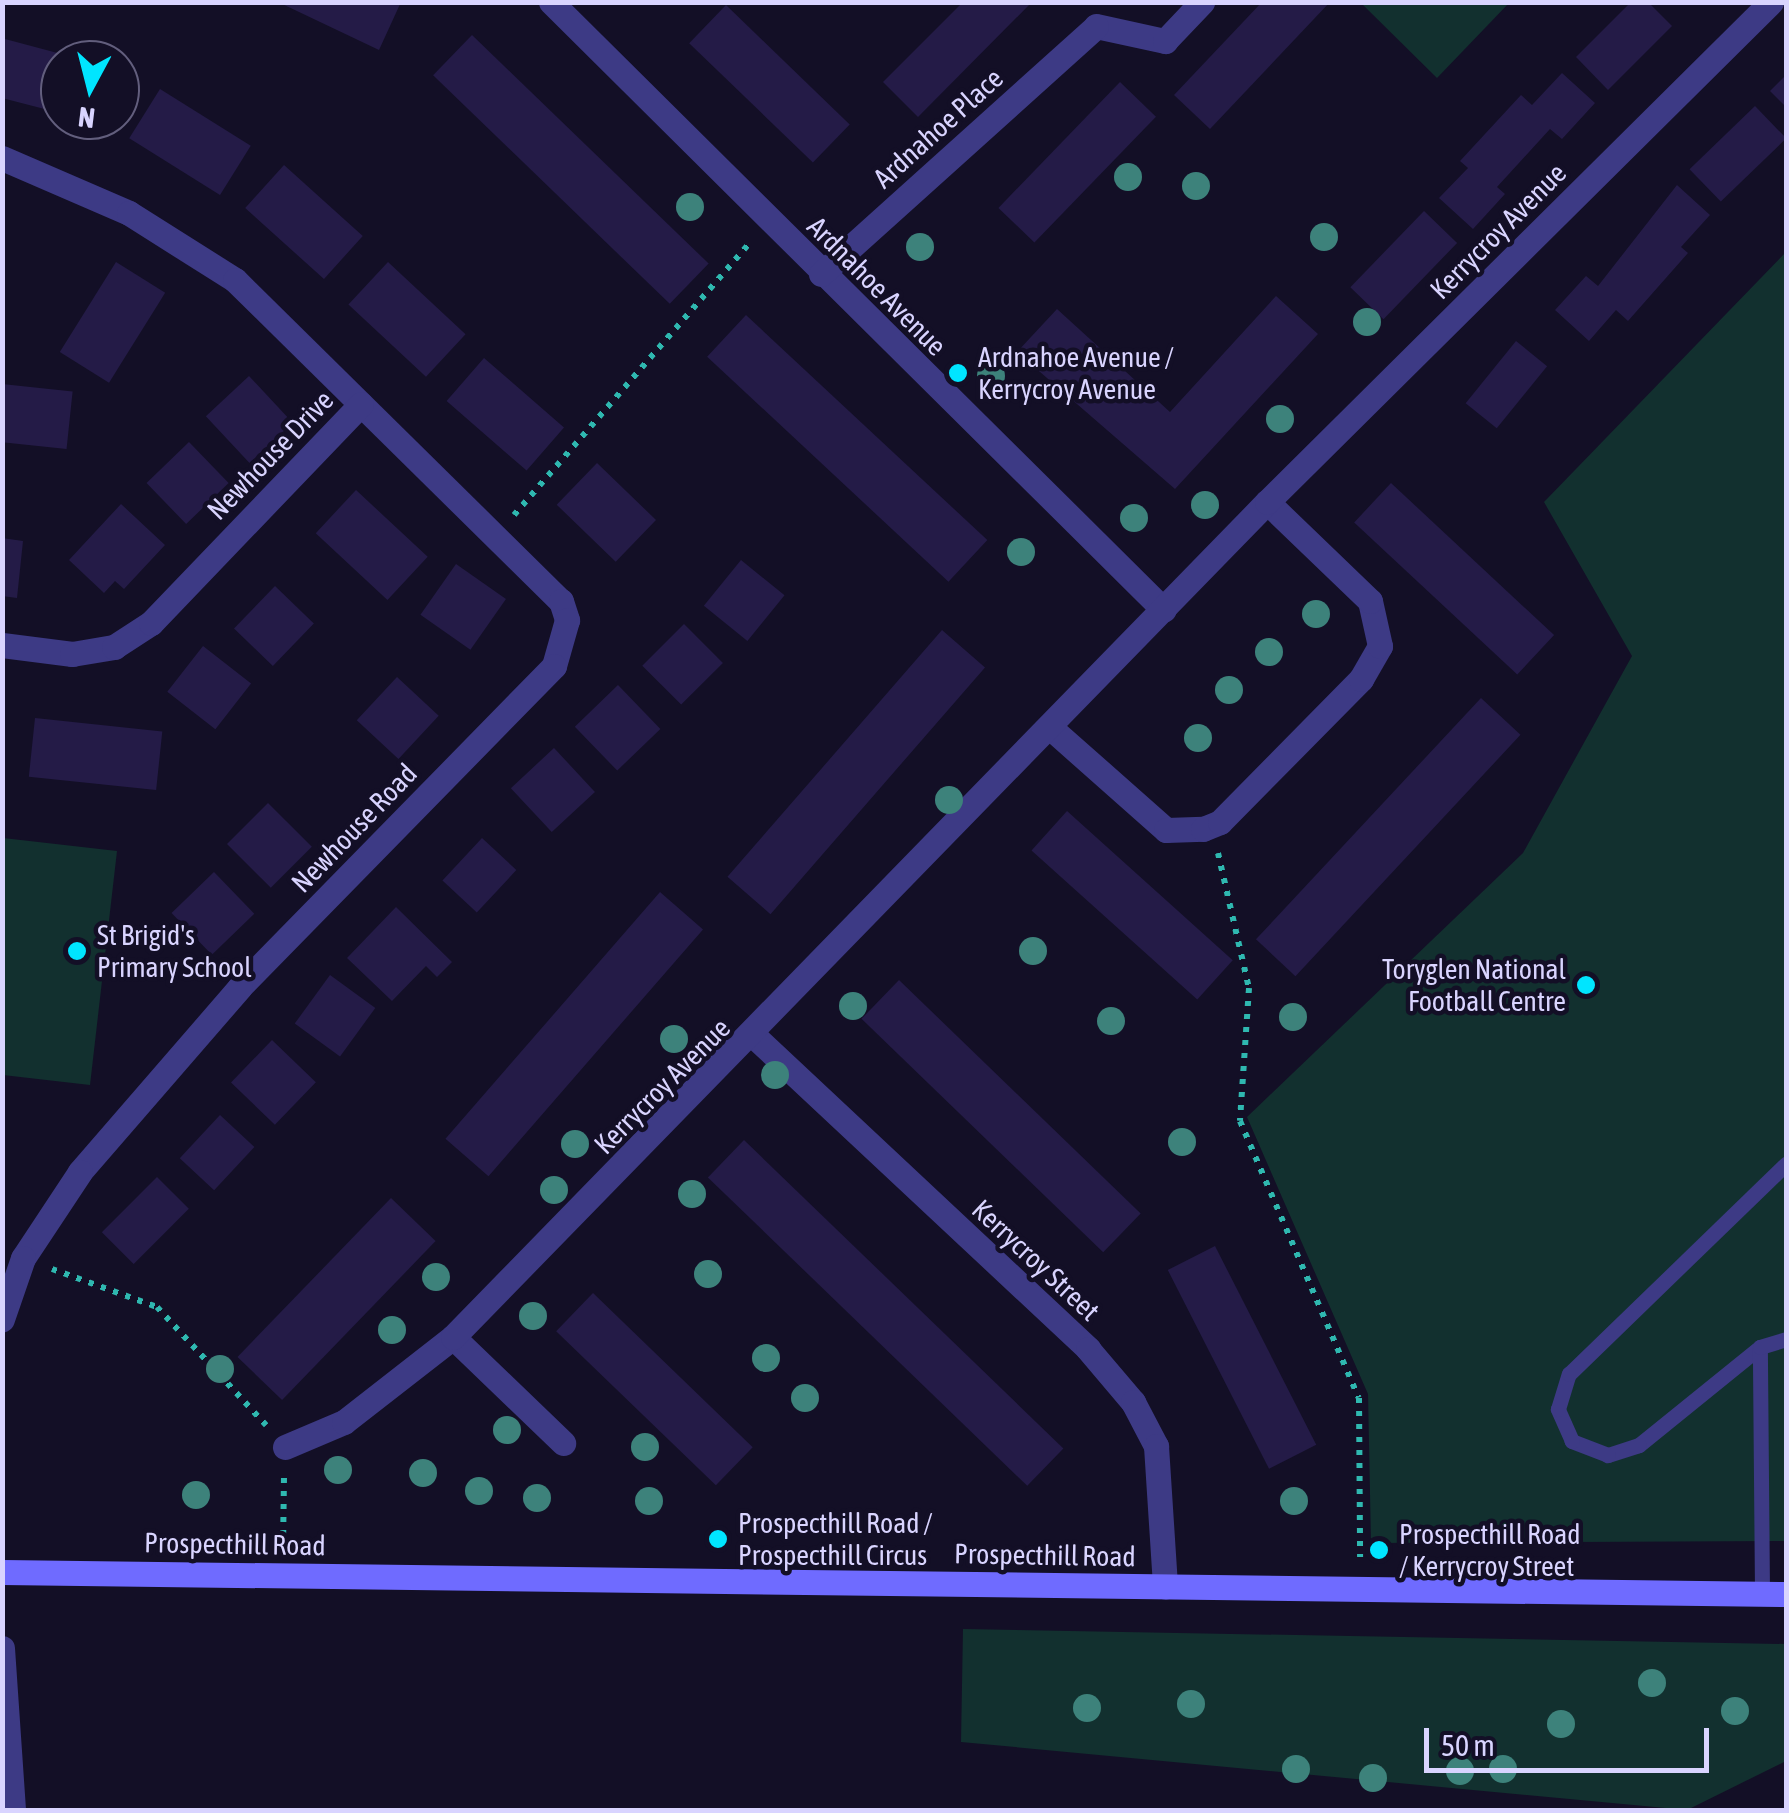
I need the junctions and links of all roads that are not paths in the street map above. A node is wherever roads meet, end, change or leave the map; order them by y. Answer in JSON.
{"nodes":[{"id":1,"x":550,"y":2,"type":"edge"},
{"id":2,"x":1202,"y":2,"type":"edge"},
{"id":3,"x":1771,"y":2,"type":"edge"},
{"id":4,"x":1096,"y":14,"type":"edge"},
{"id":5,"x":2,"y":158,"type":"edge"},
{"id":6,"x":821,"y":274,"type":"junction"},
{"id":7,"x":361,"y":404,"type":"junction"},
{"id":8,"x":1267,"y":502,"type":"junction"},
{"id":9,"x":1164,"y":610,"type":"junction"},
{"id":10,"x":2,"y":645,"type":"edge"},
{"id":11,"x":1053,"y":730,"type":"junction"},
{"id":12,"x":754,"y":1036,"type":"junction"},
{"id":13,"x":1786,"y":1164,"type":"edge"},
{"id":14,"x":2,"y":1319,"type":"edge"},
{"id":15,"x":453,"y":1337,"type":"junction"},
{"id":16,"x":1786,"y":1339,"type":"edge"},
{"id":17,"x":1760,"y":1346,"type":"junction"},
{"id":18,"x":564,"y":1443,"type":"dead end"},
{"id":19,"x":285,"y":1448,"type":"road end"},
{"id":20,"x":2,"y":1572,"type":"edge"},
{"id":21,"x":1165,"y":1587,"type":"junction"},
{"id":22,"x":1774,"y":1593,"type":"edge"},
{"id":23,"x":2,"y":1648,"type":"edge"},
{"id":24,"x":13,"y":1810,"type":"edge"}],
"edges":[{"from":1,"to":6,"type":"street","name":"Ardnahoe Avenue"},
{"from":2,"to":4,"type":"street","name":"Ardnahoe Place"},
{"from":3,"to":8,"type":"street","name":"Kerrycroy Avenue"},
{"from":4,"to":6,"type":"street","name":"Ardnahoe Place"},
{"from":5,"to":7,"type":"street","name":"Newhouse Drive"},
{"from":6,"to":9,"type":"street","name":"Ardnahoe Avenue"},
{"from":7,"to":10,"type":"street","name":"Newhouse Drive"},
{"from":7,"to":14,"type":"street","name":"Newhouse Road"},
{"from":8,"to":9,"type":"street","name":"Kerrycroy Avenue"},
{"from":8,"to":11,"type":"street"},
{"from":9,"to":11,"type":"street","name":"Kerrycroy Avenue"},
{"from":11,"to":12,"type":"street","name":"Kerrycroy Avenue"},
{"from":12,"to":15,"type":"street","name":"Kerrycroy Avenue"},
{"from":12,"to":21,"type":"street","name":"Kerrycroy Street"},
{"from":13,"to":17,"type":"lane"},
{"from":15,"to":18,"type":"street"},
{"from":15,"to":19,"type":"street","name":"Kerrycroy Avenue"},
{"from":16,"to":17,"type":"lane"},
{"from":17,"to":22,"type":"lane"},
{"from":20,"to":21,"type":"main road","name":"Prospecthill Road"},
{"from":21,"to":22,"type":"main road","name":"Prospecthill Road"},
{"from":23,"to":24,"type":"street"}]}
